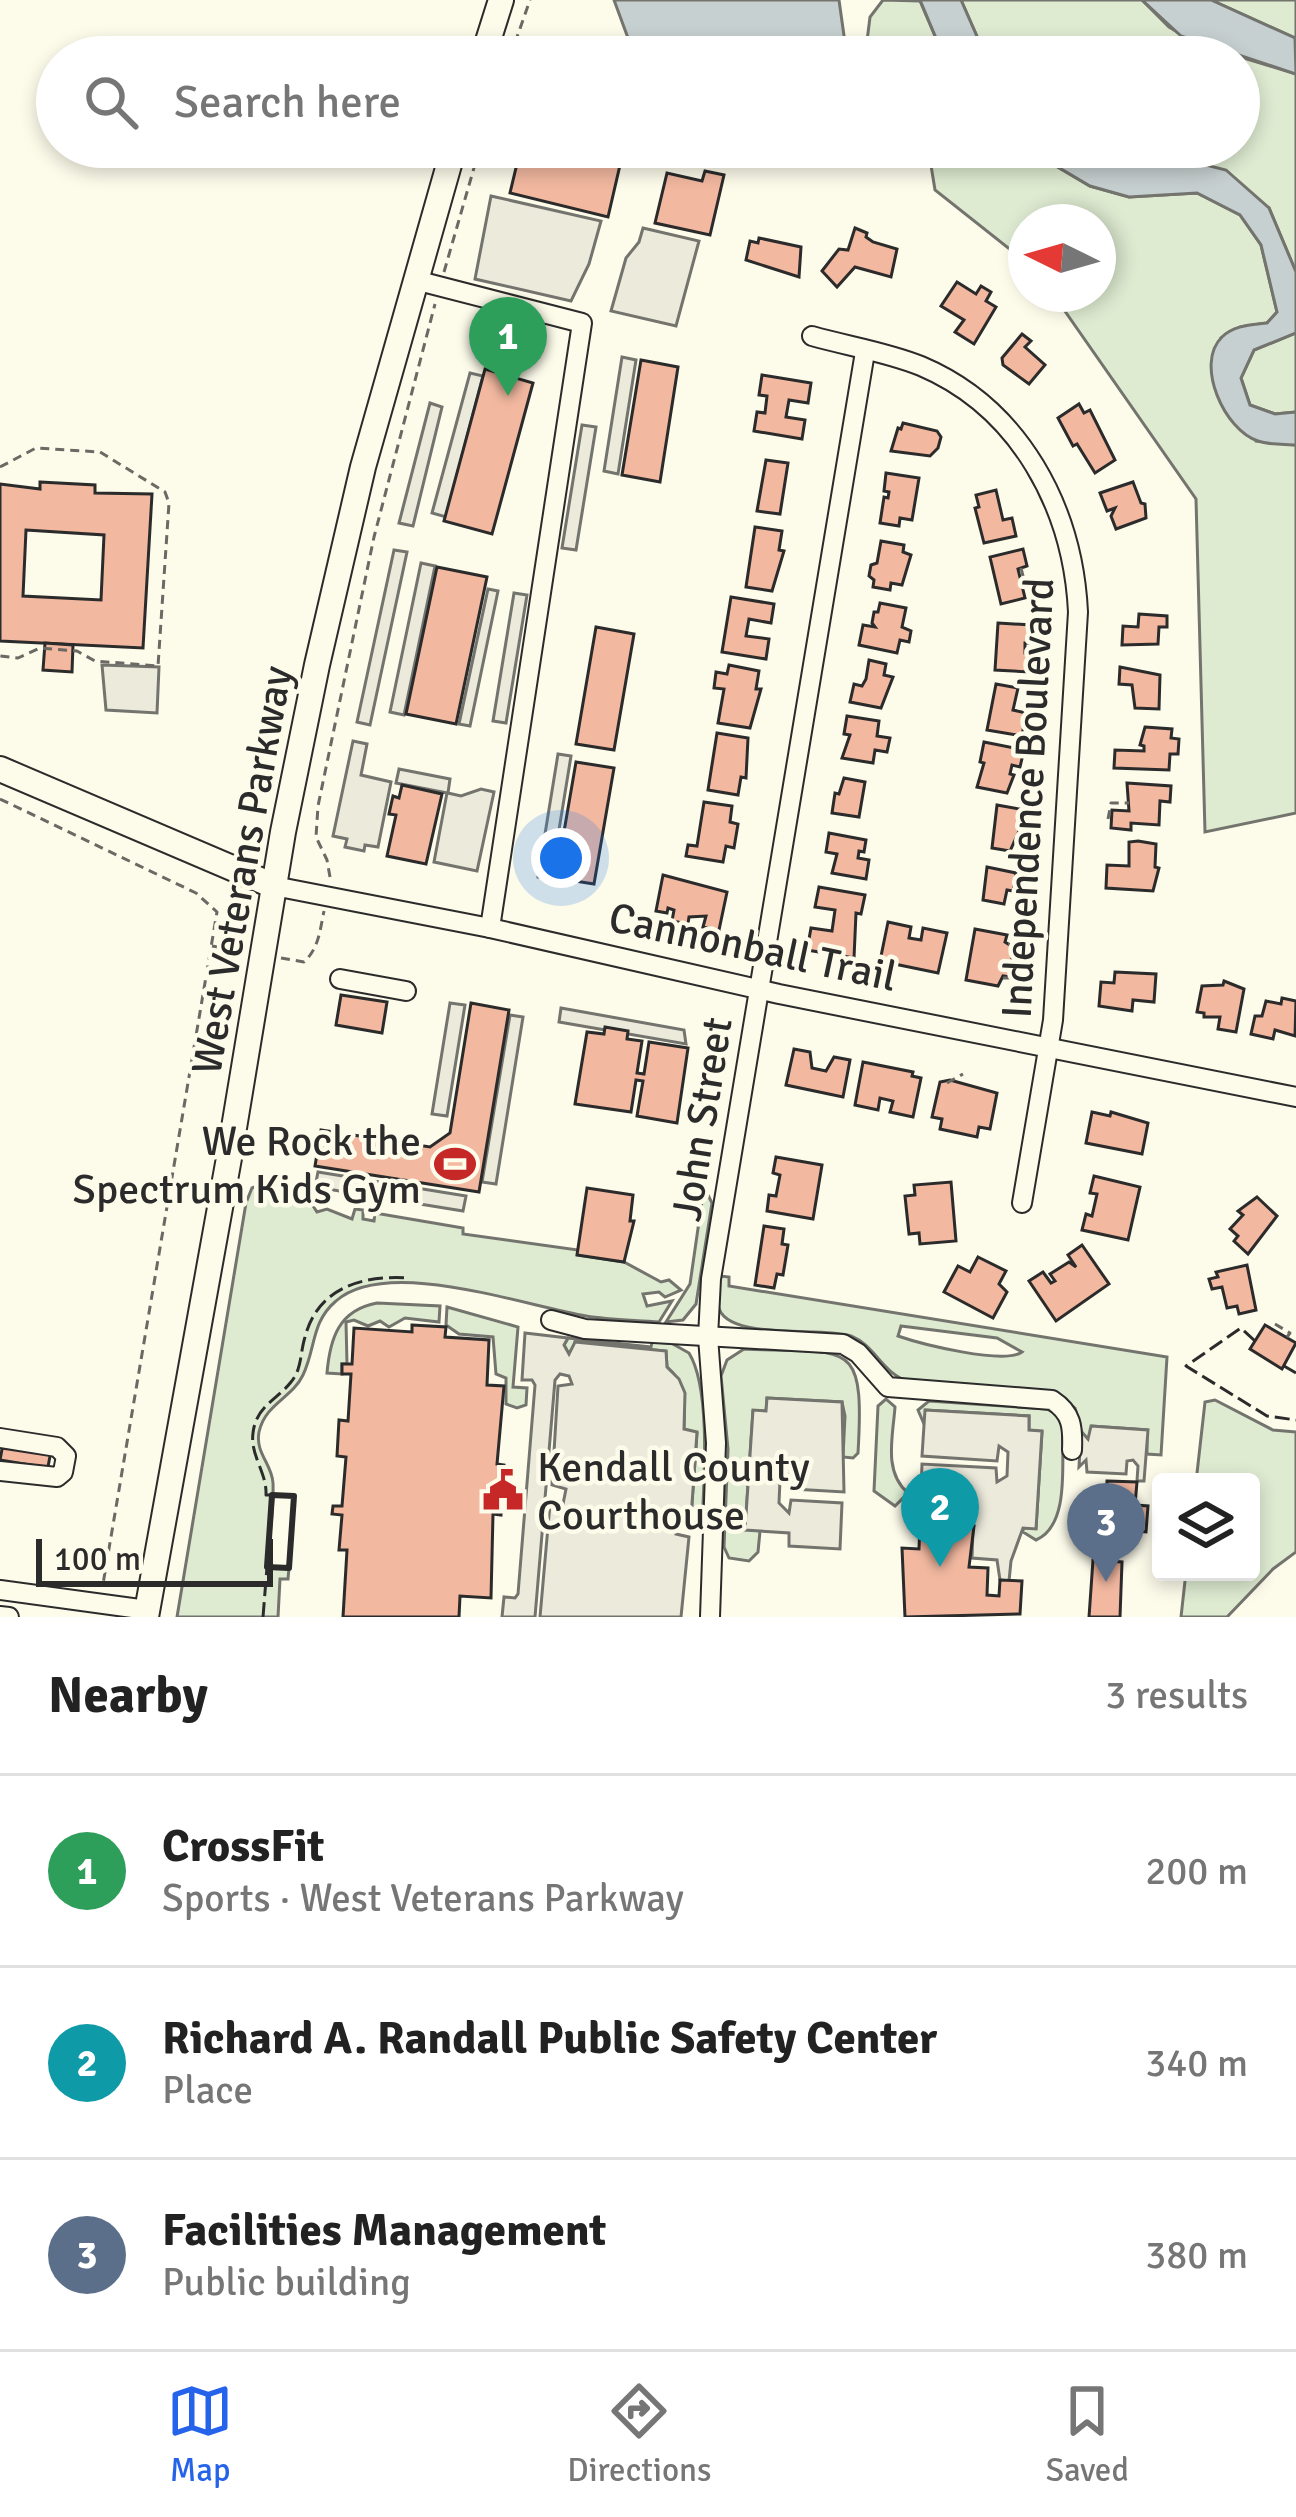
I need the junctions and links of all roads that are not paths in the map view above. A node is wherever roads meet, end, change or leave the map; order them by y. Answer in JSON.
{"nodes":[{"id":1,"x":501,"y":0,"type":"edge"},
{"id":2,"x":490,"y":36,"type":"edge"},
{"id":3,"x":448,"y":168,"type":"edge"},
{"id":4,"x":415,"y":280,"type":"junction"},
{"id":5,"x":812,"y":336,"type":"dead end"},
{"id":6,"x":865,"y":352,"type":"junction"},
{"id":7,"x":0,"y":769,"type":"edge"},
{"id":8,"x":274,"y":886,"type":"junction"},
{"id":9,"x":490,"y":928,"type":"junction"},
{"id":10,"x":340,"y":979,"type":"dead end"},
{"id":11,"x":758,"y":989,"type":"junction"},
{"id":12,"x":406,"y":991,"type":"dead end"},
{"id":13,"x":1051,"y":1048,"type":"junction"},
{"id":14,"x":1296,"y":1097,"type":"edge"},
{"id":15,"x":1022,"y":1203,"type":"dead end"},
{"id":16,"x":551,"y":1319,"type":"dead end"},
{"id":17,"x":707,"y":1337,"type":"junction"},
{"id":18,"x":0,"y":1438,"type":"edge"},
{"id":19,"x":1072,"y":1450,"type":"dead end"},
{"id":20,"x":0,"y":1471,"type":"edge"},
{"id":21,"x":0,"y":1590,"type":"edge"},
{"id":22,"x":146,"y":1613,"type":"edge"},
{"id":23,"x":710,"y":1617,"type":"edge"}],
"edges":[{"from":1,"to":2,"type":"main road"},
{"from":3,"to":4,"type":"main road","name":"West Veterans Parkway"},
{"from":4,"to":8,"type":"main road","name":"West Veterans Parkway"},
{"from":4,"to":9,"type":"street"},
{"from":5,"to":6,"type":"street","name":"Independence Boulevard"},
{"from":6,"to":11,"type":"street","name":"John Street"},
{"from":6,"to":13,"type":"street","name":"Independence Boulevard"},
{"from":7,"to":8,"type":"main road","name":"Cannonball Trail"},
{"from":8,"to":9,"type":"street","name":"Cannonball Trail"},
{"from":8,"to":22,"type":"main road","name":"West Veterans Parkway"},
{"from":9,"to":11,"type":"street","name":"Cannonball Trail"},
{"from":10,"to":12,"type":"street"},
{"from":11,"to":13,"type":"street","name":"Cannonball Trail"},
{"from":11,"to":17,"type":"street","name":"John Street"},
{"from":13,"to":14,"type":"street","name":"Cannonball Trail"},
{"from":13,"to":15,"type":"street","name":"Independence Boulevard"},
{"from":16,"to":17,"type":"street"},
{"from":17,"to":19,"type":"street"},
{"from":17,"to":23,"type":"street","name":"John Street"},
{"from":18,"to":20,"type":"street"},
{"from":21,"to":22,"type":"street"}]}
